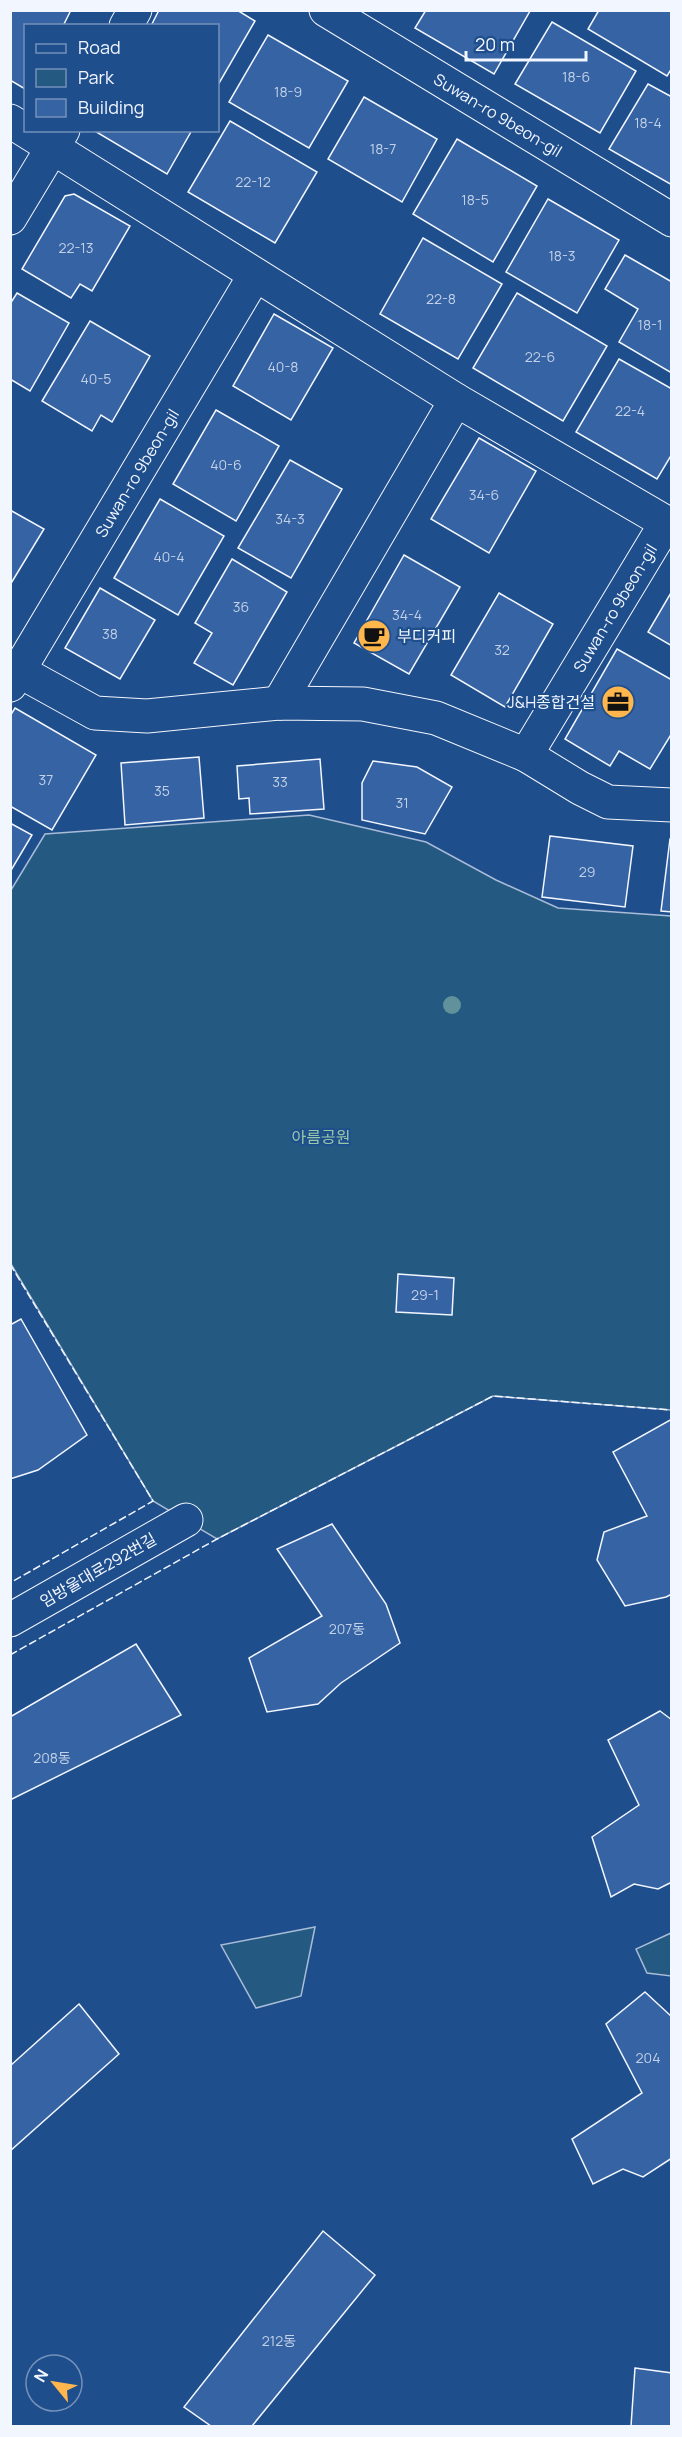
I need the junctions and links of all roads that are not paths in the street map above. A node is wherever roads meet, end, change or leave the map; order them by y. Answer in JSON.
{"nodes":[{"id":1,"x":135,"y":10,"type":"edge"},
{"id":2,"x":326,"y":10,"type":"edge"},
{"id":3,"x":127,"y":24,"type":"edge"},
{"id":4,"x":39,"y":132,"type":"edge"},
{"id":5,"x":57,"y":139,"type":"edge"},
{"id":6,"x":10,"y":218,"type":"edge"},
{"id":7,"x":672,"y":220,"type":"edge"},
{"id":8,"x":255,"y":275,"type":"junction"},
{"id":9,"x":456,"y":400,"type":"junction"},
{"id":10,"x":669,"y":525,"type":"edge"},
{"id":11,"x":13,"y":674,"type":"edge"},
{"id":12,"x":279,"y":704,"type":"junction"},
{"id":13,"x":526,"y":755,"type":"junction"},
{"id":14,"x":672,"y":806,"type":"edge"},
{"id":15,"x":186,"y":1520,"type":"dead end"},
{"id":16,"x":10,"y":1620,"type":"edge"}],
"edges":[{"from":1,"to":3,"type":"street"},
{"from":2,"to":7,"type":"street","name":"Suwan-ro 9beon-gil"},
{"from":4,"to":5,"type":"street","name":"Suwan-ro 9beon-gil"},
{"from":5,"to":6,"type":"street"},
{"from":5,"to":8,"type":"street","name":"Suwan-ro 9beon-gil"},
{"from":8,"to":9,"type":"street","name":"Suwan-ro 9beon-gil"},
{"from":8,"to":11,"type":"street","name":"Suwan-ro 9beon-gil"},
{"from":9,"to":10,"type":"street","name":"Suwan-ro 9beon-gil"},
{"from":9,"to":12,"type":"street"},
{"from":10,"to":13,"type":"street","name":"Suwan-ro 9beon-gil"},
{"from":11,"to":12,"type":"street","name":"Suwan-ro 9beon-gil"},
{"from":12,"to":13,"type":"street","name":"Suwan-ro 9beon-gil"},
{"from":13,"to":14,"type":"street","name":"Suwan-ro 9beon-gil"},
{"from":15,"to":16,"type":"street","name":"임방울대로292번길"}]}
